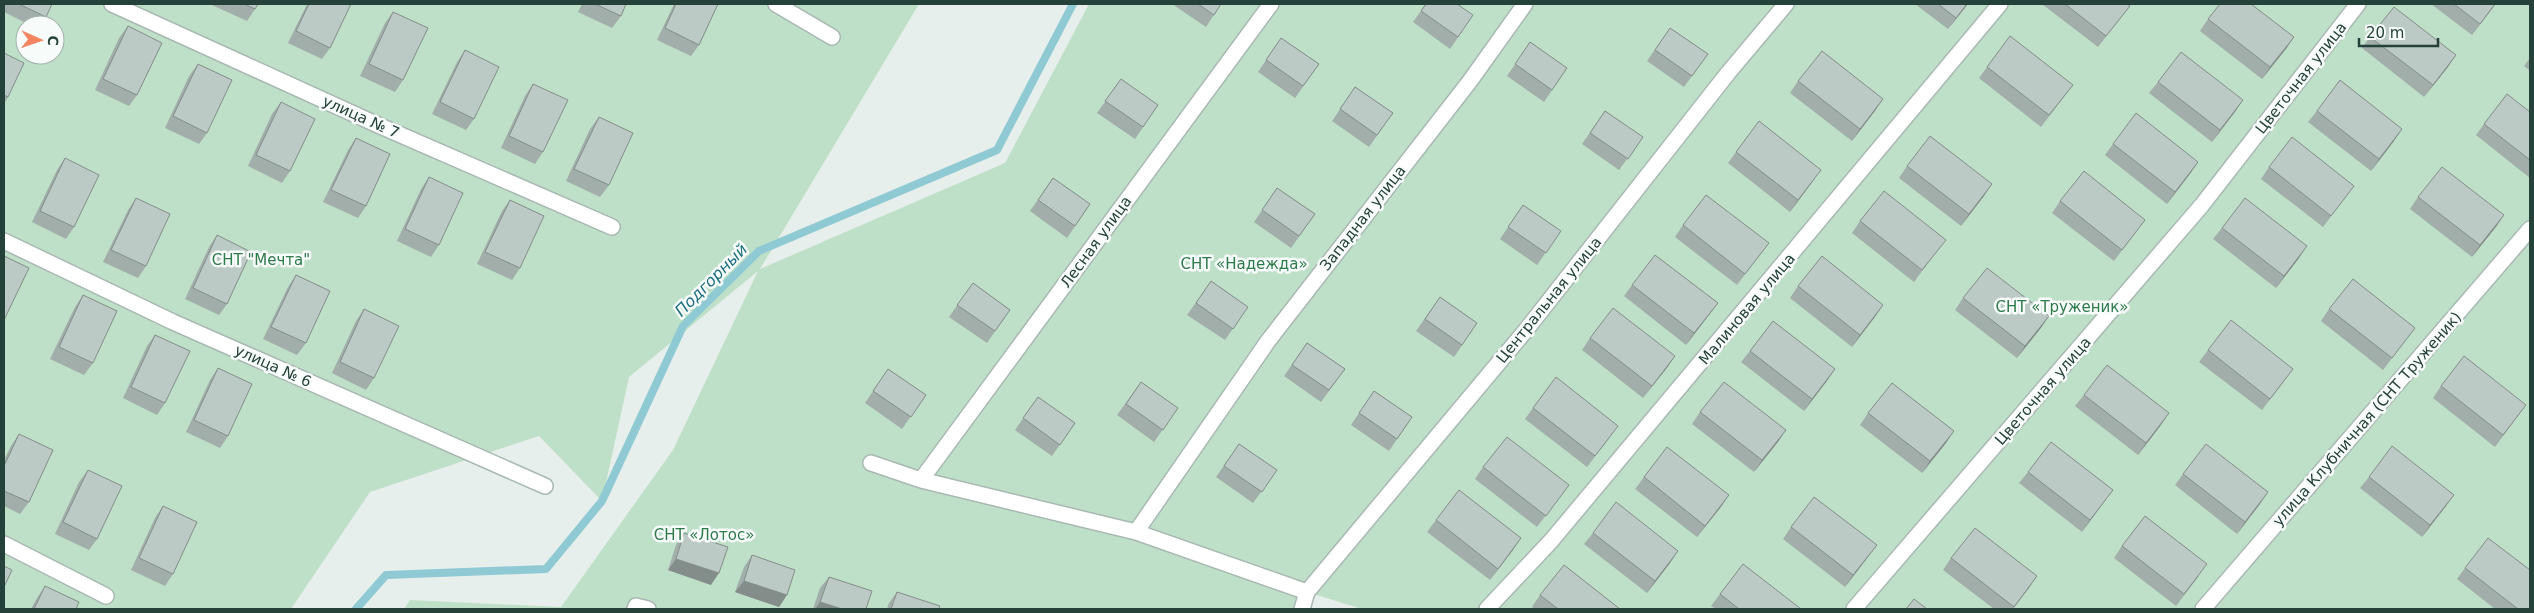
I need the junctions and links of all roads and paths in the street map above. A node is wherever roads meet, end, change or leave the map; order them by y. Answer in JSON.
{"nodes":[{"id":1,"x":112,"y":4,"type":"edge"},
{"id":2,"x":776,"y":4,"type":"edge"},
{"id":3,"x":1271,"y":4,"type":"edge"},
{"id":4,"x":1524,"y":4,"type":"edge"},
{"id":5,"x":1786,"y":4,"type":"edge"},
{"id":6,"x":2000,"y":4,"type":"edge"},
{"id":7,"x":2358,"y":4,"type":"edge"},
{"id":8,"x":832,"y":37,"type":"dead end"},
{"id":9,"x":612,"y":227,"type":"dead end"},
{"id":10,"x":2530,"y":228,"type":"edge"},
{"id":11,"x":4,"y":241,"type":"edge"},
{"id":12,"x":871,"y":464,"type":"dead end"},
{"id":13,"x":921,"y":480,"type":"junction"},
{"id":14,"x":545,"y":486,"type":"dead end"},
{"id":15,"x":1136,"y":532,"type":"junction"},
{"id":16,"x":4,"y":544,"type":"edge"},
{"id":17,"x":1307,"y":592,"type":"junction"},
{"id":18,"x":106,"y":596,"type":"dead end"},
{"id":19,"x":635,"y":609,"type":"edge"},
{"id":20,"x":648,"y":609,"type":"edge"},
{"id":21,"x":1302,"y":609,"type":"edge"},
{"id":22,"x":1487,"y":609,"type":"edge"},
{"id":23,"x":1854,"y":609,"type":"edge"},
{"id":24,"x":2203,"y":609,"type":"edge"}],
"edges":[{"from":1,"to":9,"type":"street","name":"улица № 7"},
{"from":2,"to":8,"type":"street"},
{"from":3,"to":13,"type":"street","name":"Лесная улица"},
{"from":4,"to":15,"type":"street","name":"Западная улица"},
{"from":5,"to":17,"type":"street","name":"Центральная улица"},
{"from":6,"to":22,"type":"street","name":"Малиновая улица"},
{"from":7,"to":23,"type":"street","name":"Цветочная улица"},
{"from":10,"to":24,"type":"street","name":"улица Клубничная (СНТ Труженик)"},
{"from":11,"to":14,"type":"street","name":"улица № 6"},
{"from":12,"to":13,"type":"street"},
{"from":13,"to":15,"type":"street"},
{"from":15,"to":17,"type":"street"},
{"from":16,"to":18,"type":"street"},
{"from":17,"to":21,"type":"street"},
{"from":19,"to":20,"type":"street"}]}
